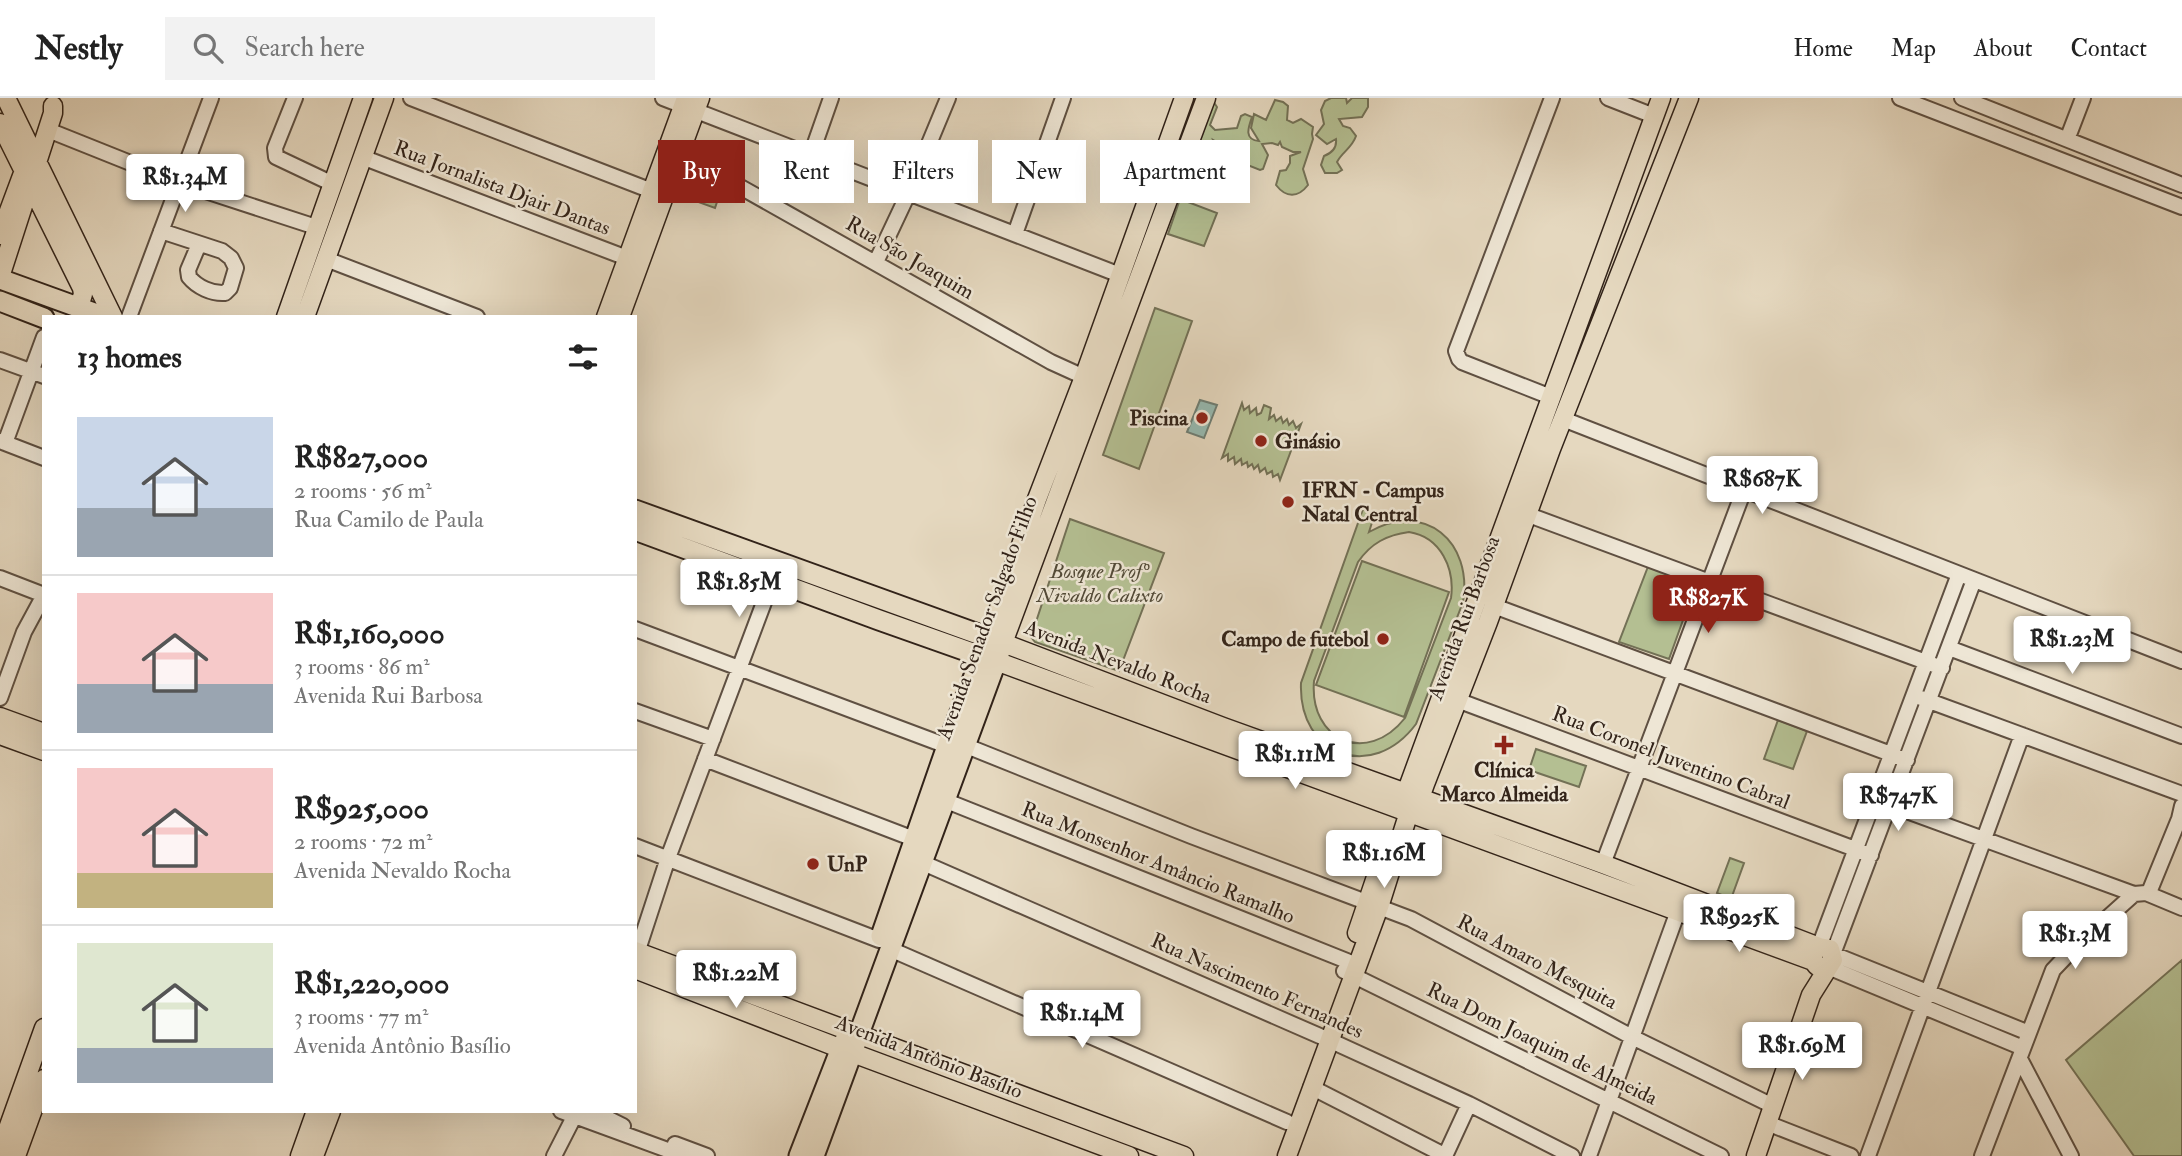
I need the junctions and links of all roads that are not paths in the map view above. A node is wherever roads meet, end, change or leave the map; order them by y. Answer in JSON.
{"nodes":[{"id":1,"x":6,"y":98,"type":"edge"},
{"id":2,"x":295,"y":98,"type":"edge"},
{"id":3,"x":363,"y":98,"type":"edge"},
{"id":4,"x":384,"y":98,"type":"edge"},
{"id":5,"x":411,"y":98,"type":"edge"},
{"id":6,"x":663,"y":98,"type":"edge"},
{"id":7,"x":831,"y":98,"type":"edge"},
{"id":8,"x":948,"y":98,"type":"edge"},
{"id":9,"x":1063,"y":98,"type":"edge"},
{"id":10,"x":1184,"y":98,"type":"edge"},
{"id":11,"x":1206,"y":98,"type":"edge"},
{"id":12,"x":1552,"y":98,"type":"edge"},
{"id":13,"x":1608,"y":98,"type":"edge"},
{"id":14,"x":1661,"y":98,"type":"edge"},
{"id":15,"x":1689,"y":98,"type":"edge"},
{"id":16,"x":1962,"y":98,"type":"edge"},
{"id":17,"x":2083,"y":98,"type":"edge"},
{"id":18,"x":1906,"y":99,"type":"edge"},
{"id":19,"x":205,"y":100,"type":"edge"},
{"id":20,"x":54,"y":102,"type":"edge"},
{"id":21,"x":691,"y":103,"type":"edge"},
{"id":22,"x":5,"y":115,"type":"edge"},
{"id":23,"x":1654,"y":117,"type":"junction"},
{"id":24,"x":2032,"y":126,"type":"junction"},
{"id":25,"x":48,"y":130,"type":"junction"},
{"id":26,"x":2070,"y":132,"type":"dead end"},
{"id":27,"x":683,"y":140,"type":"edge"},
{"id":28,"x":776,"y":140,"type":"edge"},
{"id":29,"x":816,"y":140,"type":"edge"},
{"id":30,"x":931,"y":140,"type":"edge"},
{"id":31,"x":2024,"y":146,"type":"junction"},
{"id":32,"x":362,"y":157,"type":"junction"},
{"id":33,"x":31,"y":166,"type":"junction"},
{"id":34,"x":2150,"y":172,"type":"junction"},
{"id":35,"x":178,"y":182,"type":"junction"},
{"id":36,"x":333,"y":184,"type":"junction"},
{"id":37,"x":2182,"y":185,"type":"edge"},
{"id":38,"x":745,"y":189,"type":"edge"},
{"id":39,"x":652,"y":191,"type":"junction"},
{"id":40,"x":2142,"y":192,"type":"junction"},
{"id":41,"x":662,"y":203,"type":"edge"},
{"id":42,"x":904,"y":203,"type":"edge"},
{"id":43,"x":937,"y":203,"type":"edge"},
{"id":44,"x":2182,"y":207,"type":"edge"},
{"id":45,"x":316,"y":227,"type":"junction"},
{"id":46,"x":160,"y":231,"type":"junction"},
{"id":47,"x":1015,"y":234,"type":"junction"},
{"id":48,"x":0,"y":235,"type":"edge"},
{"id":49,"x":199,"y":244,"type":"dead end"},
{"id":50,"x":627,"y":258,"type":"junction"},
{"id":51,"x":326,"y":259,"type":"junction"},
{"id":52,"x":876,"y":262,"type":"junction"},
{"id":53,"x":1120,"y":275,"type":"junction"},
{"id":54,"x":0,"y":278,"type":"edge"},
{"id":55,"x":0,"y":301,"type":"edge"},
{"id":56,"x":79,"y":307,"type":"junction"},
{"id":57,"x":100,"y":315,"type":"edge"},
{"id":58,"x":112,"y":315,"type":"edge"},
{"id":59,"x":129,"y":315,"type":"edge"},
{"id":60,"x":287,"y":315,"type":"edge"},
{"id":61,"x":305,"y":315,"type":"edge"},
{"id":62,"x":472,"y":315,"type":"edge"},
{"id":63,"x":607,"y":315,"type":"edge"},
{"id":64,"x":621,"y":315,"type":"edge"},
{"id":65,"x":42,"y":317,"type":"edge"},
{"id":66,"x":42,"y":349,"type":"edge"},
{"id":67,"x":0,"y":360,"type":"edge"},
{"id":68,"x":38,"y":374,"type":"edge"},
{"id":69,"x":1084,"y":377,"type":"junction"},
{"id":70,"x":1551,"y":397,"type":"junction"},
{"id":71,"x":1563,"y":419,"type":"junction"},
{"id":72,"x":3,"y":442,"type":"edge"},
{"id":73,"x":1543,"y":444,"type":"junction"},
{"id":74,"x":42,"y":457,"type":"edge"},
{"id":75,"x":1057,"y":469,"type":"junction"},
{"id":76,"x":1744,"y":490,"type":"junction"},
{"id":77,"x":637,"y":511,"type":"edge"},
{"id":78,"x":1526,"y":514,"type":"junction"},
{"id":79,"x":637,"y":531,"type":"edge"},
{"id":80,"x":1959,"y":574,"type":"junction"},
{"id":81,"x":0,"y":578,"type":"edge"},
{"id":82,"x":1974,"y":580,"type":"junction"},
{"id":83,"x":772,"y":581,"type":"junction"},
{"id":84,"x":1709,"y":582,"type":"junction"},
{"id":85,"x":42,"y":594,"type":"edge"},
{"id":86,"x":42,"y":599,"type":"edge"},
{"id":87,"x":1473,"y":611,"type":"junction"},
{"id":88,"x":1491,"y":614,"type":"junction"},
{"id":89,"x":637,"y":630,"type":"edge"},
{"id":90,"x":1465,"y":631,"type":"junction"},
{"id":91,"x":1481,"y":640,"type":"junction"},
{"id":92,"x":993,"y":649,"type":"junction"},
{"id":93,"x":1949,"y":649,"type":"junction"},
{"id":94,"x":2182,"y":661,"type":"edge"},
{"id":95,"x":1925,"y":663,"type":"junction"},
{"id":96,"x":740,"y":668,"type":"junction"},
{"id":97,"x":1942,"y":668,"type":"junction"},
{"id":98,"x":1675,"y":674,"type":"junction"},
{"id":99,"x":1913,"y":695,"type":"junction"},
{"id":100,"x":0,"y":698,"type":"edge"},
{"id":101,"x":1457,"y":700,"type":"junction"},
{"id":102,"x":1929,"y":701,"type":"junction"},
{"id":103,"x":637,"y":711,"type":"edge"},
{"id":104,"x":0,"y":717,"type":"edge"},
{"id":105,"x":42,"y":732,"type":"edge"},
{"id":106,"x":0,"y":735,"type":"edge"},
{"id":107,"x":2022,"y":735,"type":"junction"},
{"id":108,"x":2182,"y":736,"type":"edge"},
{"id":109,"x":713,"y":739,"type":"junction"},
{"id":110,"x":956,"y":745,"type":"junction"},
{"id":111,"x":42,"y":750,"type":"edge"},
{"id":112,"x":1890,"y":754,"type":"junction"},
{"id":113,"x":705,"y":759,"type":"junction"},
{"id":114,"x":1907,"y":760,"type":"junction"},
{"id":115,"x":1639,"y":768,"type":"junction"},
{"id":116,"x":2182,"y":794,"type":"edge"},
{"id":117,"x":1874,"y":799,"type":"junction"},
{"id":118,"x":944,"y":800,"type":"junction"},
{"id":119,"x":1408,"y":803,"type":"junction"},
{"id":120,"x":1890,"y":805,"type":"junction"},
{"id":121,"x":2182,"y":806,"type":"edge"},
{"id":122,"x":914,"y":839,"type":"junction"},
{"id":123,"x":1984,"y":840,"type":"junction"},
{"id":124,"x":637,"y":847,"type":"edge"},
{"id":125,"x":1855,"y":849,"type":"junction"},
{"id":126,"x":1871,"y":855,"type":"junction"},
{"id":127,"x":668,"y":858,"type":"junction"},
{"id":128,"x":921,"y":862,"type":"junction"},
{"id":129,"x":1603,"y":864,"type":"junction"},
{"id":130,"x":2140,"y":894,"type":"junction"},
{"id":131,"x":1374,"y":905,"type":"junction"},
{"id":132,"x":2182,"y":908,"type":"edge"},
{"id":133,"x":649,"y":911,"type":"junction"},
{"id":134,"x":1678,"y":911,"type":"junction"},
{"id":135,"x":637,"y":929,"type":"edge"},
{"id":136,"x":885,"y":945,"type":"junction"},
{"id":137,"x":637,"y":955,"type":"edge"},
{"id":138,"x":1823,"y":957,"type":"junction"},
{"id":139,"x":637,"y":958,"type":"edge"},
{"id":140,"x":637,"y":959,"type":"edge"},
{"id":141,"x":1351,"y":968,"type":"junction"},
{"id":142,"x":727,"y":987,"type":"junction"},
{"id":143,"x":691,"y":991,"type":"junction"},
{"id":144,"x":1928,"y":992,"type":"junction"},
{"id":145,"x":1923,"y":1006,"type":"junction"},
{"id":146,"x":853,"y":1032,"type":"junction"},
{"id":147,"x":2029,"y":1033,"type":"junction"},
{"id":148,"x":42,"y":1034,"type":"edge"},
{"id":149,"x":1632,"y":1037,"type":"junction"},
{"id":150,"x":1324,"y":1038,"type":"junction"},
{"id":151,"x":847,"y":1051,"type":"junction"},
{"id":152,"x":2022,"y":1053,"type":"junction"},
{"id":153,"x":42,"y":1084,"type":"edge"},
{"id":154,"x":1311,"y":1087,"type":"junction"},
{"id":155,"x":1608,"y":1100,"type":"junction"},
{"id":156,"x":1469,"y":1104,"type":"junction"},
{"id":157,"x":1773,"y":1106,"type":"junction"},
{"id":158,"x":316,"y":1113,"type":"edge"},
{"id":159,"x":330,"y":1113,"type":"edge"},
{"id":160,"x":568,"y":1113,"type":"edge"},
{"id":161,"x":571,"y":1113,"type":"edge"},
{"id":162,"x":597,"y":1113,"type":"edge"},
{"id":163,"x":1287,"y":1122,"type":"junction"},
{"id":164,"x":1767,"y":1123,"type":"junction"},
{"id":165,"x":640,"y":1136,"type":"junction"},
{"id":166,"x":1547,"y":1150,"type":"edge"},
{"id":167,"x":0,"y":1151,"type":"edge"},
{"id":168,"x":16,"y":1156,"type":"edge"},
{"id":169,"x":312,"y":1156,"type":"edge"},
{"id":170,"x":553,"y":1156,"type":"edge"},
{"id":171,"x":684,"y":1156,"type":"edge"},
{"id":172,"x":707,"y":1156,"type":"edge"},
{"id":173,"x":799,"y":1156,"type":"edge"},
{"id":174,"x":814,"y":1156,"type":"edge"},
{"id":175,"x":1129,"y":1156,"type":"edge"},
{"id":176,"x":1184,"y":1156,"type":"edge"},
{"id":177,"x":1275,"y":1156,"type":"edge"},
{"id":178,"x":1287,"y":1156,"type":"edge"},
{"id":179,"x":1446,"y":1156,"type":"edge"},
{"id":180,"x":1572,"y":1156,"type":"edge"},
{"id":181,"x":1589,"y":1156,"type":"edge"},
{"id":182,"x":1721,"y":1156,"type":"edge"},
{"id":183,"x":1756,"y":1156,"type":"edge"},
{"id":184,"x":1851,"y":1156,"type":"edge"},
{"id":185,"x":1868,"y":1156,"type":"edge"},
{"id":186,"x":1982,"y":1156,"type":"edge"},
{"id":187,"x":2071,"y":1156,"type":"edge"}],
"edges":[{"from":1,"to":22,"type":"main road"},
{"from":2,"to":36,"type":"street"},
{"from":3,"to":36,"type":"main road"},
{"from":4,"to":32,"type":"main road"},
{"from":5,"to":39,"type":"street"},
{"from":6,"to":21,"type":"street"},
{"from":7,"to":29,"type":"street"},
{"from":8,"to":30,"type":"street"},
{"from":9,"to":47,"type":"street"},
{"from":10,"to":53,"type":"main road","name":"Avenida Senador Salgado Filho"},
{"from":11,"to":75,"type":"main road","name":"Avenida Senador Salgado Filho"},
{"from":12,"to":70,"type":"street"},
{"from":13,"to":23,"type":"street"},
{"from":14,"to":23,"type":"main road","name":"Avenida Rui Barbosa"},
{"from":15,"to":71,"type":"main road","name":"Avenida Rui Barbosa"},
{"from":16,"to":24,"type":"street"},
{"from":17,"to":26,"type":"street"},
{"from":18,"to":31,"type":"street"},
{"from":19,"to":35,"type":"street"},
{"from":20,"to":25,"type":"main road"},
{"from":20,"to":33,"type":"main road"},
{"from":21,"to":27,"type":"main road"},
{"from":21,"to":28,"type":"street"},
{"from":21,"to":39,"type":"main road"},
{"from":22,"to":33,"type":"main road"},
{"from":23,"to":70,"type":"main road","name":"Avenida Rui Barbosa"},
{"from":24,"to":31,"type":"street"},
{"from":24,"to":34,"type":"street"},
{"from":25,"to":33,"type":"main road"},
{"from":25,"to":35,"type":"street"},
{"from":31,"to":40,"type":"street"},
{"from":32,"to":50,"type":"street","name":"Rua Jornalista Djair Dantas"},
{"from":32,"to":51,"type":"main road"},
{"from":33,"to":48,"type":"main road"},
{"from":33,"to":54,"type":"main road"},
{"from":33,"to":56,"type":"main road"},
{"from":33,"to":58,"type":"main road"},
{"from":34,"to":37,"type":"street"},
{"from":34,"to":40,"type":"street"},
{"from":35,"to":45,"type":"street"},
{"from":35,"to":46,"type":"street"},
{"from":36,"to":45,"type":"main road"},
{"from":38,"to":52,"type":"street","name":"Rua São Joaquim"},
{"from":39,"to":50,"type":"main road"},
{"from":40,"to":44,"type":"street"},
{"from":41,"to":64,"type":"main road"},
{"from":42,"to":52,"type":"street"},
{"from":43,"to":47,"type":"street"},
{"from":45,"to":60,"type":"main road"},
{"from":46,"to":49,"type":"street"},
{"from":46,"to":59,"type":"street"},
{"from":47,"to":53,"type":"street"},
{"from":50,"to":63,"type":"main road"},
{"from":51,"to":61,"type":"main road"},
{"from":51,"to":62,"type":"street"},
{"from":52,"to":69,"type":"street","name":"Rua São Joaquim"},
{"from":53,"to":69,"type":"main road","name":"Avenida Senador Salgado Filho"},
{"from":54,"to":56,"type":"highway"},
{"from":55,"to":65,"type":"highway"},
{"from":56,"to":57,"type":"highway"},
{"from":66,"to":68,"type":"street"},
{"from":67,"to":68,"type":"street"},
{"from":68,"to":72,"type":"street"},
{"from":69,"to":75,"type":"main road","name":"Avenida Senador Salgado Filho"},
{"from":70,"to":73,"type":"main road","name":"Avenida Rui Barbosa"},
{"from":71,"to":73,"type":"main road","name":"Avenida Rui Barbosa"},
{"from":71,"to":76,"type":"street"},
{"from":72,"to":74,"type":"street"},
{"from":73,"to":78,"type":"main road","name":"Avenida Rui Barbosa"},
{"from":73,"to":87,"type":"main road","name":"Avenida Rui Barbosa"},
{"from":75,"to":92,"type":"main road","name":"Avenida Senador Salgado Filho"},
{"from":76,"to":80,"type":"street"},
{"from":76,"to":84,"type":"street"},
{"from":77,"to":92,"type":"highway","name":"Avenida Nevaldo Rocha"},
{"from":78,"to":84,"type":"street"},
{"from":78,"to":88,"type":"main road","name":"Avenida Rui Barbosa"},
{"from":79,"to":83,"type":"highway","name":"Avenida Nevaldo Rocha"},
{"from":80,"to":82,"type":"street"},
{"from":80,"to":95,"type":"street"},
{"from":81,"to":85,"type":"street"},
{"from":82,"to":93,"type":"street"},
{"from":82,"to":94,"type":"street"},
{"from":83,"to":92,"type":"highway","name":"Avenida Nevaldo Rocha"},
{"from":83,"to":96,"type":"street"},
{"from":84,"to":95,"type":"street"},
{"from":84,"to":98,"type":"street"},
{"from":86,"to":100,"type":"street"},
{"from":87,"to":88,"type":"main road"},
{"from":87,"to":90,"type":"main road","name":"Avenida Rui Barbosa"},
{"from":88,"to":91,"type":"main road","name":"Avenida Rui Barbosa"},
{"from":88,"to":98,"type":"street"},
{"from":89,"to":96,"type":"street","name":"Rua Amaro Mesquita"},
{"from":90,"to":91,"type":"main road"},
{"from":90,"to":119,"type":"main road","name":"Avenida Rui Barbosa"},
{"from":91,"to":101,"type":"main road","name":"Avenida Rui Barbosa"},
{"from":92,"to":110,"type":"highway","name":"Avenida Senador Salgado Filho"},
{"from":92,"to":119,"type":"main road","name":"Avenida Nevaldo Rocha"},
{"from":93,"to":97,"type":"street"},
{"from":93,"to":108,"type":"street"},
{"from":95,"to":97,"type":"street"},
{"from":95,"to":99,"type":"street"},
{"from":96,"to":109,"type":"street"},
{"from":96,"to":110,"type":"street","name":"Rua Amaro Mesquita"},
{"from":97,"to":102,"type":"street"},
{"from":98,"to":112,"type":"street"},
{"from":98,"to":115,"type":"street"},
{"from":99,"to":102,"type":"street"},
{"from":99,"to":112,"type":"street"},
{"from":101,"to":115,"type":"street","name":"Rua Coronel Juventino Cabral"},
{"from":101,"to":119,"type":"main road","name":"Avenida Rui Barbosa"},
{"from":102,"to":107,"type":"street"},
{"from":102,"to":114,"type":"street"},
{"from":103,"to":109,"type":"street"},
{"from":104,"to":105,"type":"main road"},
{"from":106,"to":111,"type":"main road"},
{"from":107,"to":116,"type":"street"},
{"from":107,"to":123,"type":"street"},
{"from":109,"to":113,"type":"street"},
{"from":110,"to":118,"type":"highway","name":"Avenida Senador Salgado Filho"},
{"from":110,"to":122,"type":"highway","name":"Avenida Senador Salgado Filho"},
{"from":110,"to":131,"type":"street","name":"Rua Amaro Mesquita"},
{"from":112,"to":114,"type":"street"},
{"from":112,"to":117,"type":"street"},
{"from":113,"to":122,"type":"street"},
{"from":113,"to":127,"type":"street"},
{"from":114,"to":120,"type":"street"},
{"from":115,"to":125,"type":"street","name":"Rua Coronel Juventino Cabral"},
{"from":115,"to":129,"type":"street"},
{"from":117,"to":120,"type":"street"},
{"from":117,"to":125,"type":"street"},
{"from":118,"to":128,"type":"highway","name":"Avenida Senador Salgado Filho"},
{"from":118,"to":141,"type":"street","name":"Rua Monsenhor Amâncio Ramalho"},
{"from":119,"to":129,"type":"main road","name":"Avenida Nevaldo Rocha"},
{"from":119,"to":131,"type":"main road","name":"Avenida Rui Barbosa"},
{"from":119,"to":134,"type":"main road","name":"Avenida Nevaldo Rocha"},
{"from":120,"to":123,"type":"street"},
{"from":120,"to":126,"type":"street"},
{"from":121,"to":130,"type":"street"},
{"from":122,"to":136,"type":"highway","name":"Avenida Senador Salgado Filho"},
{"from":123,"to":130,"type":"street"},
{"from":123,"to":144,"type":"street"},
{"from":124,"to":127,"type":"street"},
{"from":125,"to":126,"type":"street","name":"Rua Coronel Juventino Cabral"},
{"from":125,"to":138,"type":"street"},
{"from":126,"to":138,"type":"street"},
{"from":127,"to":133,"type":"street"},
{"from":127,"to":136,"type":"street"},
{"from":128,"to":136,"type":"highway","name":"Avenida Senador Salgado Filho"},
{"from":128,"to":150,"type":"street","name":"Rua Nascimento Fernandes"},
{"from":129,"to":138,"type":"main road","name":"Avenida Nevaldo Rocha"},
{"from":130,"to":132,"type":"street"},
{"from":130,"to":147,"type":"street"},
{"from":131,"to":141,"type":"main road","name":"Avenida Rui Barbosa"},
{"from":131,"to":149,"type":"street","name":"Rua Amaro Mesquita"},
{"from":133,"to":135,"type":"street"},
{"from":133,"to":137,"type":"street"},
{"from":134,"to":138,"type":"main road","name":"Avenida Nevaldo Rocha"},
{"from":134,"to":149,"type":"street"},
{"from":136,"to":146,"type":"highway","name":"Avenida Senador Salgado Filho"},
{"from":136,"to":163,"type":"street"},
{"from":138,"to":144,"type":"street","name":"Avenida Nevaldo Rocha"},
{"from":138,"to":145,"type":"street","name":"Avenida Nevaldo Rocha"},
{"from":138,"to":157,"type":"main road"},
{"from":139,"to":142,"type":"main road","name":"Avenida Antônio Basílio"},
{"from":140,"to":143,"type":"main road","name":"Avenida Antônio Basílio"},
{"from":141,"to":150,"type":"main road","name":"Avenida Rui Barbosa"},
{"from":141,"to":155,"type":"street","name":"Rua Dom Joaquim de Almeida"},
{"from":142,"to":143,"type":"main road"},
{"from":142,"to":146,"type":"main road","name":"Avenida Antônio Basílio"},
{"from":143,"to":151,"type":"main road","name":"Avenida Antônio Basílio"},
{"from":144,"to":145,"type":"street"},
{"from":144,"to":147,"type":"street","name":"Avenida Nevaldo Rocha"},
{"from":145,"to":152,"type":"street","name":"Avenida Nevaldo Rocha"},
{"from":145,"to":185,"type":"street"},
{"from":146,"to":151,"type":"highway","name":"Avenida Senador Salgado Filho"},
{"from":146,"to":176,"type":"main road","name":"Avenida Antônio Basílio"},
{"from":147,"to":152,"type":"street"},
{"from":148,"to":167,"type":"main road"},
{"from":149,"to":155,"type":"street"},
{"from":149,"to":157,"type":"street","name":"Rua Amaro Mesquita"},
{"from":150,"to":154,"type":"main road","name":"Avenida Rui Barbosa"},
{"from":150,"to":156,"type":"street","name":"Rua Nascimento Fernandes"},
{"from":150,"to":163,"type":"main road","name":"Avenida Rui Barbosa"},
{"from":151,"to":173,"type":"highway","name":"Avenida Senador Salgado Filho"},
{"from":151,"to":174,"type":"highway","name":"Avenida Senador Salgado Filho"},
{"from":151,"to":175,"type":"main road","name":"Avenida Antônio Basílio"},
{"from":152,"to":186,"type":"street"},
{"from":152,"to":187,"type":"street"},
{"from":153,"to":168,"type":"main road"},
{"from":154,"to":178,"type":"main road","name":"Avenida Rui Barbosa"},
{"from":154,"to":179,"type":"street"},
{"from":155,"to":181,"type":"street"},
{"from":155,"to":182,"type":"street","name":"Rua Dom Joaquim de Almeida"},
{"from":156,"to":166,"type":"street","name":"Rua Nascimento Fernandes"},
{"from":156,"to":179,"type":"street"},
{"from":157,"to":164,"type":"main road"},
{"from":158,"to":169,"type":"main road"},
{"from":159,"to":169,"type":"main road"},
{"from":160,"to":170,"type":"street"},
{"from":161,"to":165,"type":"street"},
{"from":162,"to":165,"type":"street"},
{"from":163,"to":177,"type":"main road","name":"Avenida Rui Barbosa"},
{"from":164,"to":183,"type":"main road"},
{"from":164,"to":184,"type":"street"},
{"from":165,"to":171,"type":"street"},
{"from":165,"to":172,"type":"street"},
{"from":166,"to":180,"type":"street","name":"Rua Nascimento Fernandes"}]}
